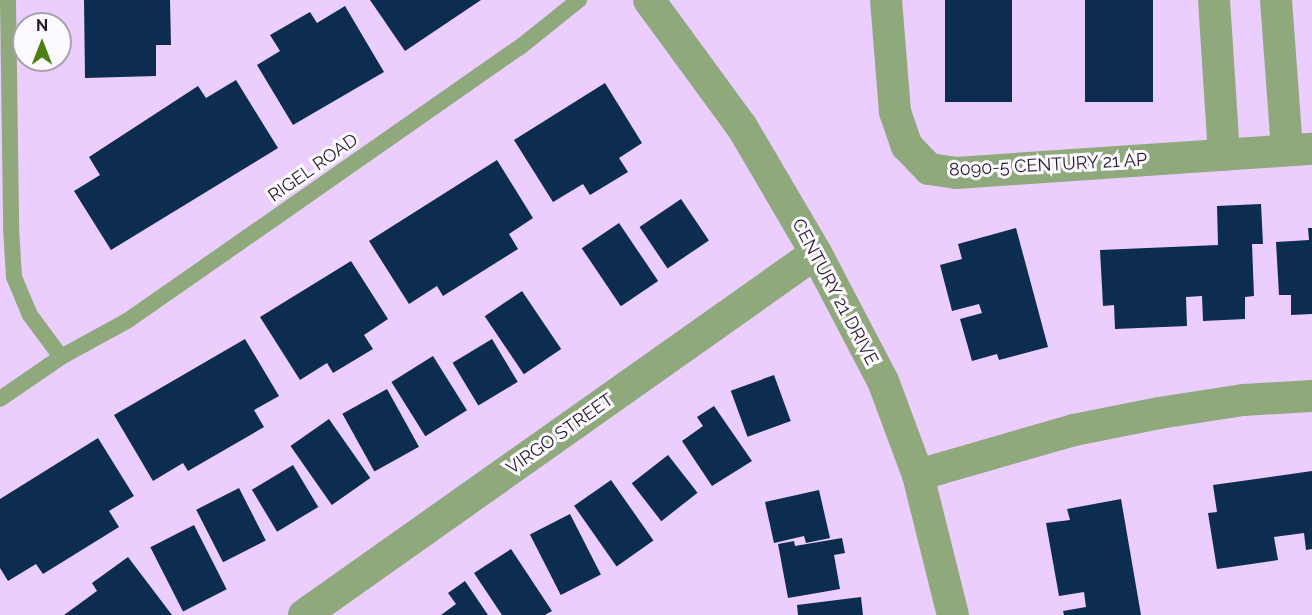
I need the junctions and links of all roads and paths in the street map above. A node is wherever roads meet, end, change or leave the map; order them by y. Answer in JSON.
{"nodes":[{"id":1,"x":8,"y":0,"type":"edge"},
{"id":2,"x":579,"y":0,"type":"edge"},
{"id":3,"x":649,"y":0,"type":"edge"},
{"id":4,"x":886,"y":0,"type":"edge"},
{"id":5,"x":1214,"y":0,"type":"edge"},
{"id":6,"x":1276,"y":0,"type":"edge"},
{"id":7,"x":1300,"y":150,"type":"edge"},
{"id":8,"x":1224,"y":155,"type":"junction"},
{"id":9,"x":816,"y":253,"type":"junction"},
{"id":10,"x":62,"y":357,"type":"junction"},
{"id":11,"x":1312,"y":396,"type":"edge"},
{"id":12,"x":0,"y":399,"type":"edge"},
{"id":13,"x":918,"y":475,"type":"junction"},
{"id":14,"x":304,"y":615,"type":"edge"},
{"id":15,"x":953,"y":615,"type":"edge"}],
"edges":[{"from":1,"to":10,"type":"lane"},
{"from":2,"to":10,"type":"lane","name":"RIGEL ROAD"},
{"from":3,"to":9,"type":"street","name":"CENTURY 21 DRIVE"},
{"from":4,"to":8,"type":"street","name":"8090-5 CENTURY 21 AP"},
{"from":5,"to":8,"type":"street"},
{"from":6,"to":7,"type":"street"},
{"from":7,"to":8,"type":"street","name":"8090-5 CENTURY 21 AP"},
{"from":9,"to":13,"type":"street","name":"CENTURY 21 DRIVE"},
{"from":9,"to":14,"type":"street","name":"VIRGO STREET"},
{"from":10,"to":12,"type":"lane","name":"RIGEL ROAD"},
{"from":11,"to":13,"type":"street"},
{"from":13,"to":15,"type":"street","name":"CENTURY 21 DRIVE"}]}
